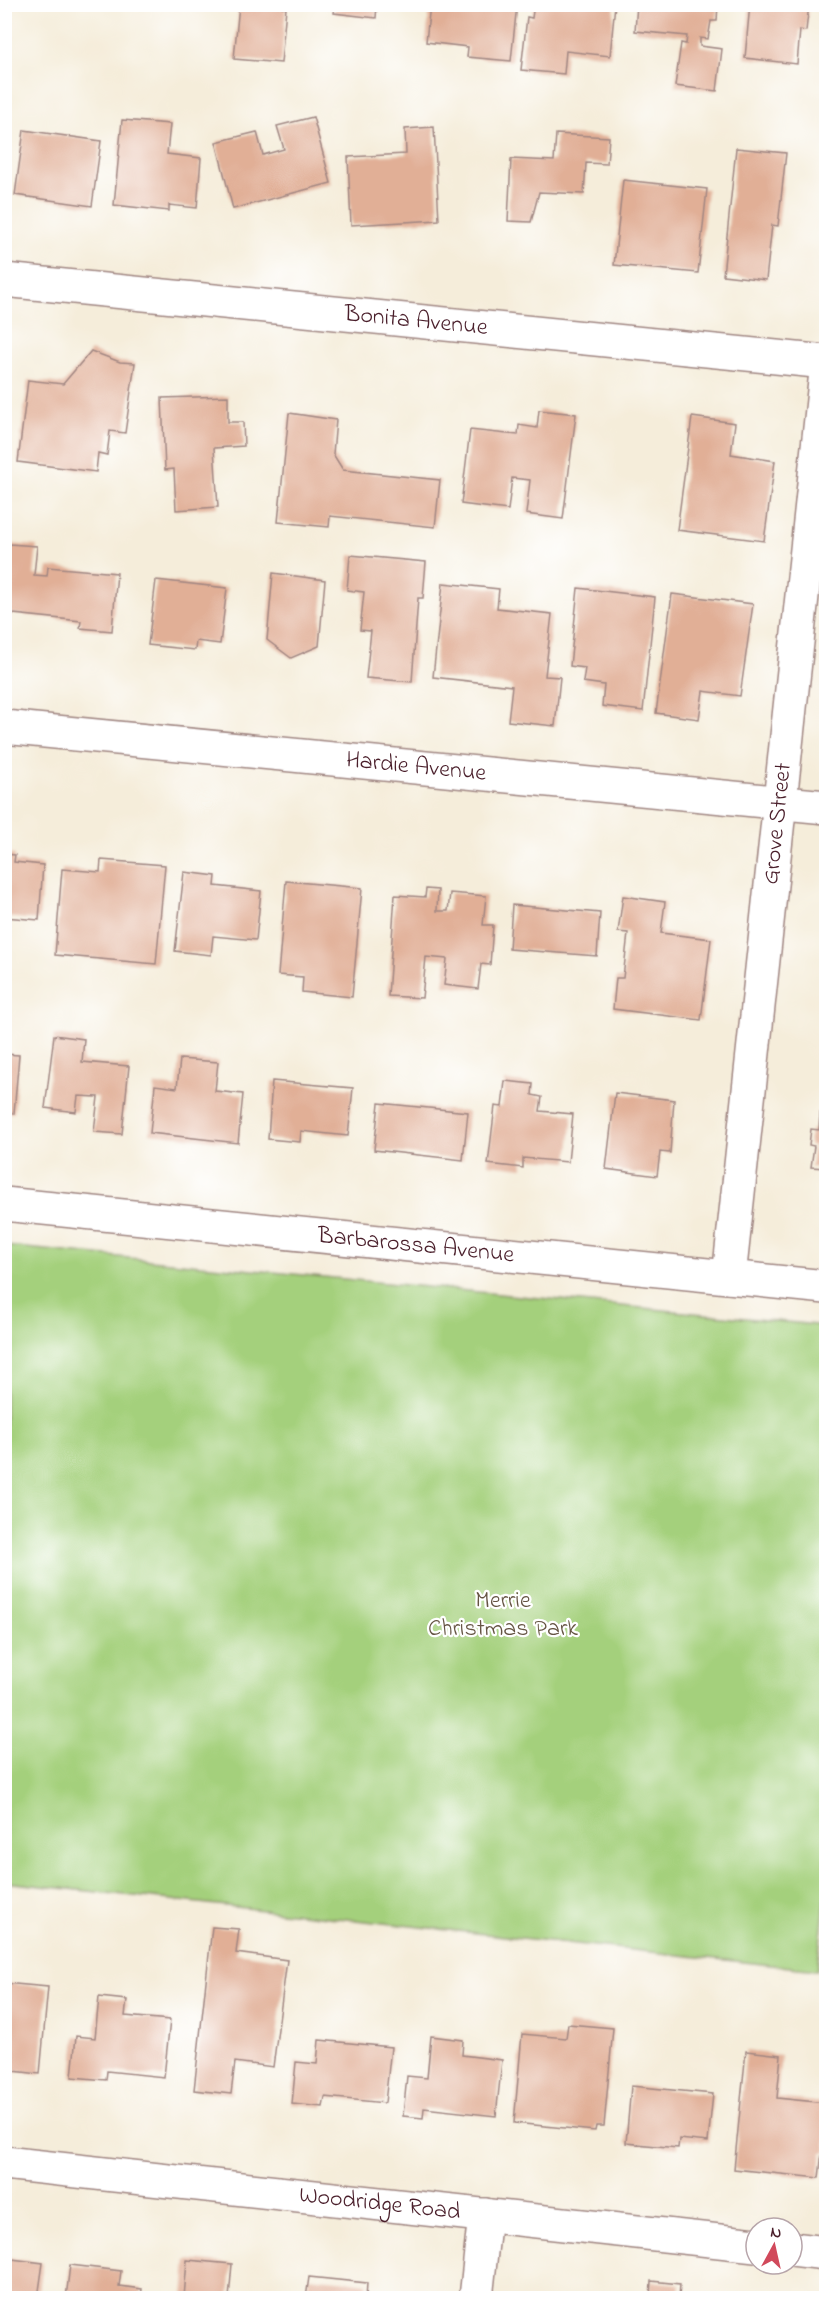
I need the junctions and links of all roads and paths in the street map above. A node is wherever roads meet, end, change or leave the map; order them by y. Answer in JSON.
{"nodes":[{"id":1,"x":4,"y":280,"type":"edge"},
{"id":2,"x":826,"y":362,"type":"edge"},
{"id":3,"x":826,"y":372,"type":"edge"},
{"id":4,"x":4,"y":727,"type":"edge"},
{"id":5,"x":779,"y":803,"type":"junction"},
{"id":6,"x":826,"y":807,"type":"edge"},
{"id":7,"x":4,"y":1204,"type":"edge"},
{"id":8,"x":729,"y":1277,"type":"junction"},
{"id":9,"x":826,"y":1287,"type":"edge"},
{"id":10,"x":4,"y":2163,"type":"edge"},
{"id":11,"x":485,"y":2215,"type":"junction"},
{"id":12,"x":744,"y":2244,"type":"edge"},
{"id":13,"x":804,"y":2250,"type":"edge"},
{"id":14,"x":826,"y":2253,"type":"edge"},
{"id":15,"x":476,"y":2298,"type":"edge"}],
"edges":[{"from":1,"to":2,"type":"street","name":"Bonita Avenue"},
{"from":3,"to":5,"type":"street","name":"Grove Street"},
{"from":4,"to":5,"type":"street","name":"Hardie Avenue"},
{"from":5,"to":6,"type":"street","name":"Hardie Avenue"},
{"from":5,"to":8,"type":"street","name":"Grove Street"},
{"from":7,"to":8,"type":"street","name":"Barbarossa Avenue"},
{"from":8,"to":9,"type":"street","name":"Barbarossa Avenue"},
{"from":10,"to":11,"type":"street","name":"Woodridge Road"},
{"from":11,"to":12,"type":"street","name":"Woodridge Road"},
{"from":11,"to":15,"type":"street"},
{"from":13,"to":14,"type":"street"}]}
